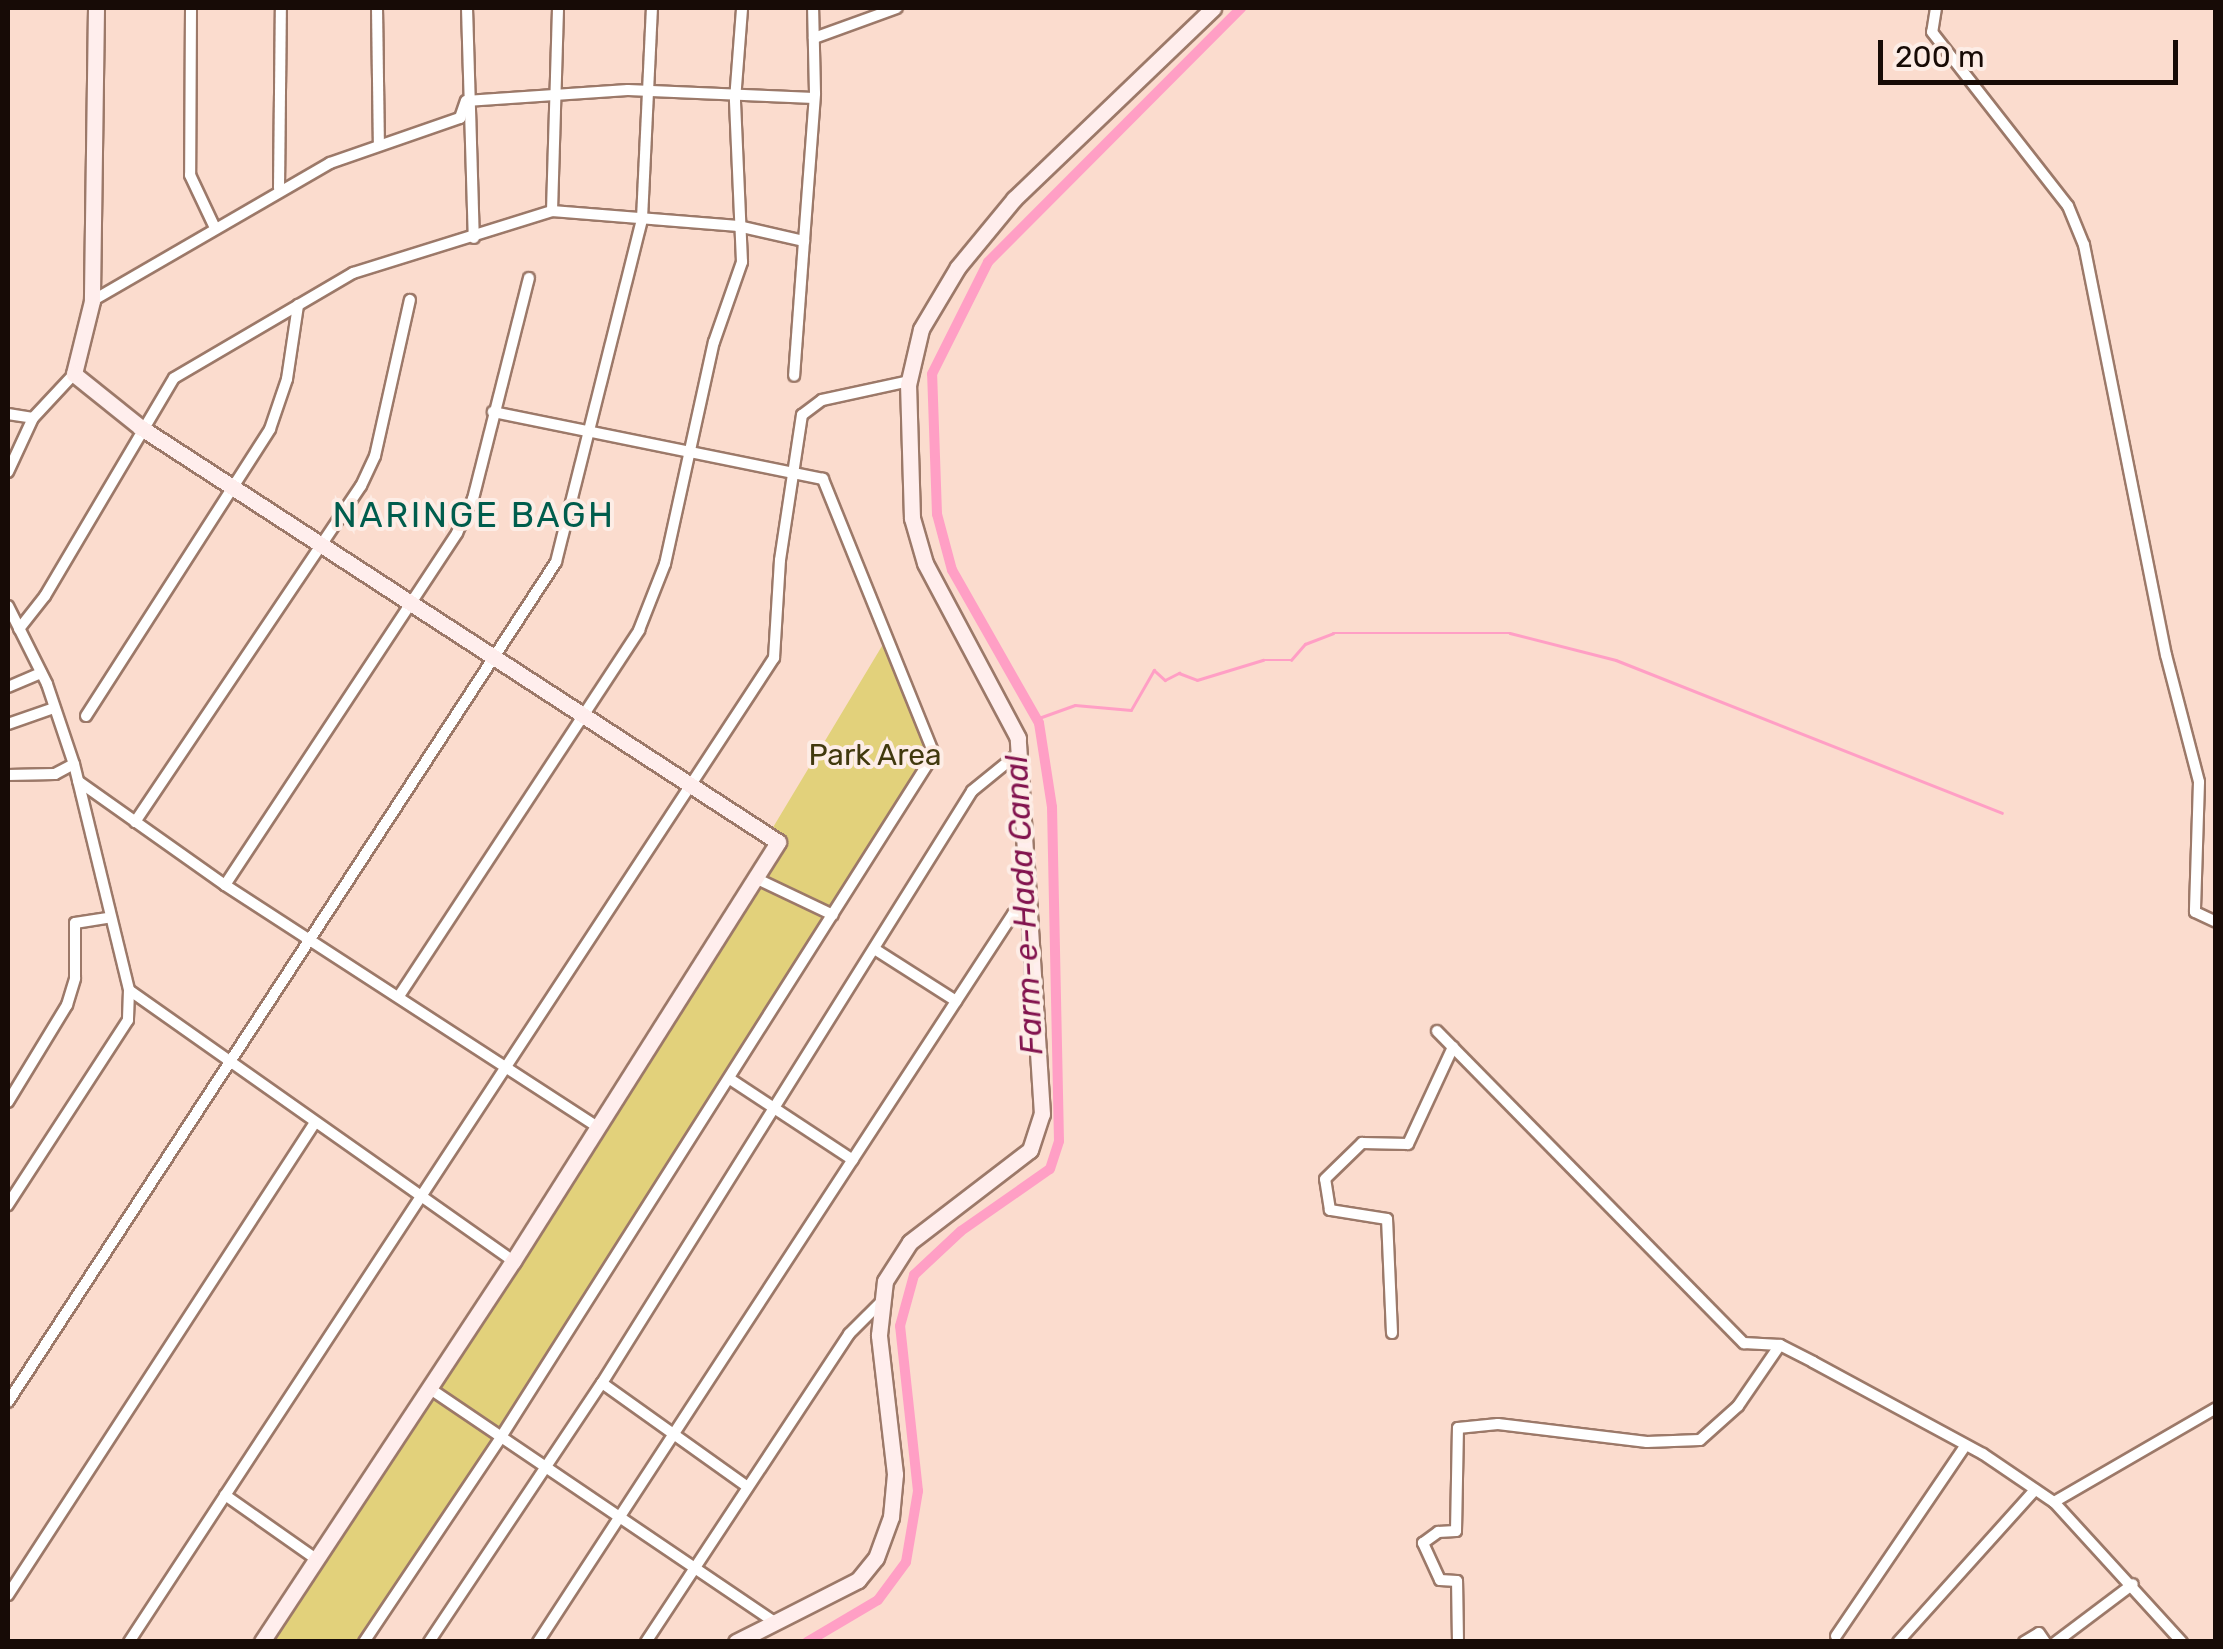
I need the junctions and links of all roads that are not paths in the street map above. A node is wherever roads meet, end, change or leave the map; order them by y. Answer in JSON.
{"nodes":[{"id":1,"x":96,"y":8,"type":"edge"},
{"id":2,"x":191,"y":8,"type":"edge"},
{"id":3,"x":282,"y":8,"type":"edge"},
{"id":4,"x":377,"y":8,"type":"edge"},
{"id":5,"x":467,"y":8,"type":"edge"},
{"id":6,"x":558,"y":8,"type":"edge"},
{"id":7,"x":652,"y":8,"type":"edge"},
{"id":8,"x":742,"y":8,"type":"edge"},
{"id":9,"x":813,"y":8,"type":"edge"},
{"id":10,"x":897,"y":8,"type":"edge"},
{"id":11,"x":1213,"y":8,"type":"edge"},
{"id":12,"x":1936,"y":8,"type":"edge"},
{"id":13,"x":814,"y":38,"type":"junction"},
{"id":14,"x":649,"y":94,"type":"junction"},
{"id":15,"x":556,"y":96,"type":"junction"},
{"id":16,"x":814,"y":98,"type":"junction"},
{"id":17,"x":466,"y":100,"type":"junction"},
{"id":18,"x":735,"y":100,"type":"junction"},
{"id":19,"x":379,"y":143,"type":"junction"},
{"id":20,"x":279,"y":188,"type":"junction"},
{"id":21,"x":552,"y":211,"type":"junction"},
{"id":22,"x":642,"y":219,"type":"junction"},
{"id":23,"x":738,"y":226,"type":"junction"},
{"id":24,"x":214,"y":228,"type":"junction"},
{"id":25,"x":474,"y":238,"type":"junction"},
{"id":26,"x":804,"y":241,"type":"junction"},
{"id":27,"x":529,"y":278,"type":"dead end"},
{"id":28,"x":410,"y":300,"type":"dead end"},
{"id":29,"x":92,"y":301,"type":"junction"},
{"id":30,"x":298,"y":305,"type":"junction"},
{"id":31,"x":74,"y":374,"type":"junction"},
{"id":32,"x":794,"y":376,"type":"dead end"},
{"id":33,"x":909,"y":382,"type":"junction"},
{"id":34,"x":493,"y":412,"type":"junction"},
{"id":35,"x":8,"y":414,"type":"edge"},
{"id":36,"x":33,"y":418,"type":"junction"},
{"id":37,"x":140,"y":428,"type":"junction"},
{"id":38,"x":586,"y":434,"type":"junction"},
{"id":39,"x":689,"y":455,"type":"junction"},
{"id":40,"x":8,"y":472,"type":"edge"},
{"id":41,"x":792,"y":476,"type":"junction"},
{"id":42,"x":235,"y":485,"type":"junction"},
{"id":43,"x":320,"y":544,"type":"junction"},
{"id":44,"x":410,"y":600,"type":"junction"},
{"id":45,"x":8,"y":606,"type":"edge"},
{"id":46,"x":19,"y":629,"type":"junction"},
{"id":47,"x":499,"y":656,"type":"junction"},
{"id":48,"x":40,"y":673,"type":"junction"},
{"id":49,"x":8,"y":687,"type":"edge"},
{"id":50,"x":54,"y":708,"type":"junction"},
{"id":51,"x":583,"y":714,"type":"junction"},
{"id":52,"x":86,"y":716,"type":"dead end"},
{"id":53,"x":8,"y":724,"type":"edge"},
{"id":54,"x":1020,"y":752,"type":"junction"},
{"id":55,"x":74,"y":764,"type":"junction"},
{"id":56,"x":8,"y":775,"type":"edge"},
{"id":57,"x":77,"y":780,"type":"junction"},
{"id":58,"x":688,"y":781,"type":"junction"},
{"id":59,"x":135,"y":822,"type":"junction"},
{"id":60,"x":755,"y":878,"type":"junction"},
{"id":61,"x":225,"y":885,"type":"junction"},
{"id":62,"x":1032,"y":907,"type":"junction"},
{"id":63,"x":833,"y":915,"type":"junction"},
{"id":64,"x":108,"y":918,"type":"junction"},
{"id":65,"x":2216,"y":922,"type":"edge"},
{"id":66,"x":313,"y":940,"type":"junction"},
{"id":67,"x":876,"y":950,"type":"junction"},
{"id":68,"x":129,"y":990,"type":"junction"},
{"id":69,"x":399,"y":996,"type":"junction"},
{"id":70,"x":956,"y":1001,"type":"junction"},
{"id":71,"x":1438,"y":1031,"type":"dead end"},
{"id":72,"x":1453,"y":1048,"type":"junction"},
{"id":73,"x":230,"y":1063,"type":"junction"},
{"id":74,"x":507,"y":1068,"type":"junction"},
{"id":75,"x":730,"y":1079,"type":"junction"},
{"id":76,"x":8,"y":1102,"type":"edge"},
{"id":77,"x":776,"y":1109,"type":"junction"},
{"id":78,"x":314,"y":1124,"type":"junction"},
{"id":79,"x":598,"y":1127,"type":"junction"},
{"id":80,"x":852,"y":1160,"type":"junction"},
{"id":81,"x":421,"y":1195,"type":"junction"},
{"id":82,"x":8,"y":1205,"type":"edge"},
{"id":83,"x":514,"y":1261,"type":"junction"},
{"id":84,"x":882,"y":1302,"type":"junction"},
{"id":85,"x":1392,"y":1332,"type":"dead end"},
{"id":86,"x":1780,"y":1345,"type":"junction"},
{"id":87,"x":602,"y":1383,"type":"junction"},
{"id":88,"x":429,"y":1388,"type":"junction"},
{"id":89,"x":8,"y":1402,"type":"edge"},
{"id":90,"x":2216,"y":1408,"type":"edge"},
{"id":91,"x":674,"y":1435,"type":"junction"},
{"id":92,"x":501,"y":1437,"type":"junction"},
{"id":93,"x":1965,"y":1446,"type":"junction"},
{"id":94,"x":546,"y":1468,"type":"junction"},
{"id":95,"x":748,"y":1487,"type":"junction"},
{"id":96,"x":2034,"y":1490,"type":"junction"},
{"id":97,"x":225,"y":1496,"type":"junction"},
{"id":98,"x":2054,"y":1502,"type":"junction"},
{"id":99,"x":620,"y":1518,"type":"junction"},
{"id":100,"x":316,"y":1560,"type":"junction"},
{"id":101,"x":694,"y":1568,"type":"junction"},
{"id":102,"x":2133,"y":1584,"type":"junction"},
{"id":103,"x":8,"y":1596,"type":"edge"},
{"id":104,"x":774,"y":1622,"type":"junction"},
{"id":105,"x":1836,"y":1636,"type":"dead end"},
{"id":106,"x":129,"y":1642,"type":"edge"},
{"id":107,"x":262,"y":1642,"type":"edge"},
{"id":108,"x":364,"y":1642,"type":"edge"},
{"id":109,"x":428,"y":1642,"type":"edge"},
{"id":110,"x":538,"y":1642,"type":"edge"},
{"id":111,"x":646,"y":1642,"type":"edge"},
{"id":112,"x":736,"y":1642,"type":"edge"},
{"id":113,"x":1458,"y":1642,"type":"edge"},
{"id":114,"x":1898,"y":1642,"type":"edge"},
{"id":115,"x":2024,"y":1642,"type":"edge"},
{"id":116,"x":2045,"y":1642,"type":"edge"},
{"id":117,"x":2056,"y":1642,"type":"edge"},
{"id":118,"x":2182,"y":1642,"type":"edge"}],
"edges":[{"from":1,"to":29,"type":"street"},
{"from":2,"to":24,"type":"street"},
{"from":3,"to":20,"type":"street"},
{"from":4,"to":19,"type":"street"},
{"from":5,"to":17,"type":"street"},
{"from":6,"to":15,"type":"street"},
{"from":7,"to":14,"type":"street"},
{"from":8,"to":18,"type":"street"},
{"from":9,"to":13,"type":"street"},
{"from":10,"to":13,"type":"street"},
{"from":11,"to":33,"type":"street"},
{"from":12,"to":65,"type":"street"},
{"from":13,"to":16,"type":"street"},
{"from":14,"to":15,"type":"street"},
{"from":14,"to":18,"type":"street"},
{"from":14,"to":22,"type":"street"},
{"from":15,"to":17,"type":"street"},
{"from":15,"to":21,"type":"street"},
{"from":16,"to":18,"type":"street"},
{"from":16,"to":26,"type":"street"},
{"from":17,"to":19,"type":"street"},
{"from":17,"to":25,"type":"street"},
{"from":18,"to":23,"type":"street"},
{"from":19,"to":20,"type":"street"},
{"from":20,"to":24,"type":"street"},
{"from":21,"to":22,"type":"street"},
{"from":21,"to":25,"type":"street"},
{"from":22,"to":23,"type":"street"},
{"from":22,"to":38,"type":"street"},
{"from":23,"to":26,"type":"street"},
{"from":23,"to":39,"type":"street"},
{"from":24,"to":29,"type":"street"},
{"from":25,"to":30,"type":"street"},
{"from":26,"to":32,"type":"street"},
{"from":27,"to":34,"type":"street"},
{"from":28,"to":43,"type":"street"},
{"from":29,"to":31,"type":"street"},
{"from":30,"to":37,"type":"street"},
{"from":30,"to":42,"type":"street"},
{"from":31,"to":36,"type":"street"},
{"from":31,"to":37,"type":"street"},
{"from":33,"to":41,"type":"street"},
{"from":33,"to":54,"type":"street"},
{"from":34,"to":38,"type":"street"},
{"from":34,"to":44,"type":"street"},
{"from":35,"to":36,"type":"street"},
{"from":36,"to":40,"type":"street"},
{"from":37,"to":42,"type":"street"},
{"from":37,"to":46,"type":"street"},
{"from":38,"to":39,"type":"street"},
{"from":38,"to":47,"type":"street"},
{"from":39,"to":41,"type":"street"},
{"from":39,"to":51,"type":"street"},
{"from":41,"to":58,"type":"street"},
{"from":41,"to":63,"type":"street"},
{"from":42,"to":43,"type":"street"},
{"from":42,"to":52,"type":"street"},
{"from":43,"to":44,"type":"street"},
{"from":43,"to":59,"type":"street"},
{"from":44,"to":47,"type":"street"},
{"from":44,"to":61,"type":"street"},
{"from":45,"to":46,"type":"street"},
{"from":46,"to":48,"type":"street"},
{"from":47,"to":51,"type":"street"},
{"from":47,"to":66,"type":"street"},
{"from":48,"to":49,"type":"street"},
{"from":48,"to":50,"type":"street"},
{"from":50,"to":53,"type":"street"},
{"from":50,"to":55,"type":"street"},
{"from":51,"to":58,"type":"street"},
{"from":51,"to":69,"type":"street"},
{"from":54,"to":62,"type":"street"},
{"from":54,"to":67,"type":"street"},
{"from":55,"to":56,"type":"street"},
{"from":55,"to":57,"type":"street"},
{"from":57,"to":59,"type":"street"},
{"from":57,"to":64,"type":"street"},
{"from":58,"to":60,"type":"street"},
{"from":58,"to":74,"type":"street"},
{"from":59,"to":61,"type":"street"},
{"from":60,"to":63,"type":"street"},
{"from":60,"to":79,"type":"street"},
{"from":61,"to":66,"type":"street"},
{"from":62,"to":70,"type":"street"},
{"from":62,"to":84,"type":"street"},
{"from":63,"to":75,"type":"street"},
{"from":64,"to":68,"type":"street"},
{"from":64,"to":76,"type":"street"},
{"from":66,"to":69,"type":"street"},
{"from":66,"to":73,"type":"street"},
{"from":67,"to":70,"type":"street"},
{"from":67,"to":77,"type":"street"},
{"from":68,"to":73,"type":"street"},
{"from":68,"to":82,"type":"street"},
{"from":69,"to":74,"type":"street"},
{"from":70,"to":80,"type":"street"},
{"from":71,"to":72,"type":"street"},
{"from":72,"to":85,"type":"street"},
{"from":72,"to":86,"type":"street"},
{"from":73,"to":78,"type":"street"},
{"from":73,"to":89,"type":"street"},
{"from":74,"to":79,"type":"street"},
{"from":74,"to":81,"type":"street"},
{"from":75,"to":77,"type":"street"},
{"from":75,"to":92,"type":"street"},
{"from":77,"to":80,"type":"street"},
{"from":77,"to":87,"type":"street"},
{"from":78,"to":81,"type":"street"},
{"from":78,"to":103,"type":"street"},
{"from":79,"to":83,"type":"street"},
{"from":80,"to":91,"type":"street"},
{"from":81,"to":83,"type":"street"},
{"from":81,"to":97,"type":"street"},
{"from":83,"to":88,"type":"street"},
{"from":84,"to":95,"type":"street"},
{"from":84,"to":104,"type":"street"},
{"from":86,"to":93,"type":"street"},
{"from":86,"to":113,"type":"street"},
{"from":87,"to":91,"type":"street"},
{"from":87,"to":94,"type":"street"},
{"from":88,"to":92,"type":"street"},
{"from":88,"to":100,"type":"street"},
{"from":90,"to":98,"type":"street"},
{"from":91,"to":95,"type":"street"},
{"from":91,"to":99,"type":"street"},
{"from":92,"to":94,"type":"street"},
{"from":92,"to":108,"type":"street"},
{"from":93,"to":96,"type":"street"},
{"from":93,"to":105,"type":"street"},
{"from":94,"to":99,"type":"street"},
{"from":94,"to":109,"type":"street"},
{"from":95,"to":101,"type":"street"},
{"from":96,"to":98,"type":"street"},
{"from":96,"to":114,"type":"street"},
{"from":97,"to":100,"type":"street"},
{"from":97,"to":106,"type":"street"},
{"from":98,"to":102,"type":"street"},
{"from":99,"to":101,"type":"street"},
{"from":99,"to":110,"type":"street"},
{"from":100,"to":107,"type":"street"},
{"from":101,"to":104,"type":"street"},
{"from":101,"to":111,"type":"street"},
{"from":102,"to":117,"type":"street"},
{"from":102,"to":118,"type":"street"},
{"from":104,"to":112,"type":"street"},
{"from":115,"to":116,"type":"street"}]}
